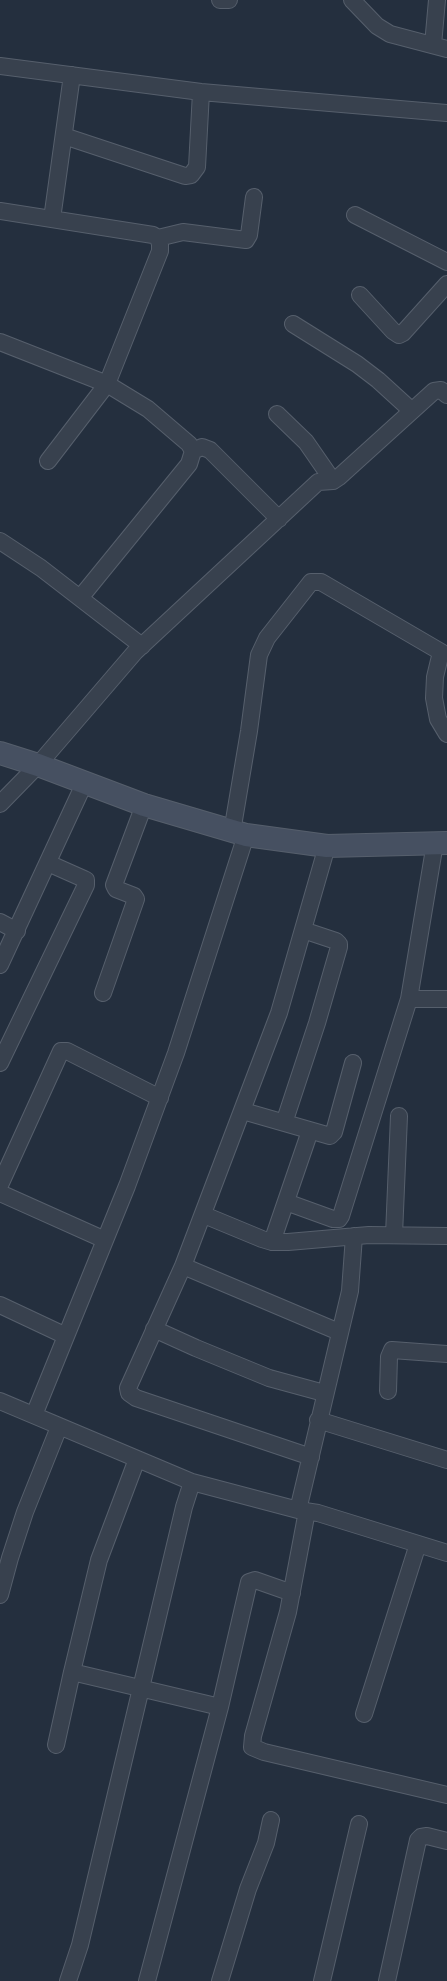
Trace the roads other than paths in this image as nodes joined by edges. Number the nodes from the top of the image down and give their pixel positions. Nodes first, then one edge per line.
1 (220, 0) edge
2 (229, 0) edge
3 (352, 0) edge
4 (437, 0) edge
5 (440, 47) edge
6 (0, 66) edge
7 (72, 75) junction
8 (201, 92) junction
9 (447, 113) edge
10 (64, 136) junction
11 (254, 197) dead end
12 (0, 211) edge
13 (355, 215) dead end
14 (52, 219) junction
15 (158, 238) junction
16 (447, 262) edge
17 (447, 284) edge
18 (360, 295) dead end
19 (293, 324) dead end
20 (0, 342) edge
21 (107, 384) junction
22 (447, 395) edge
23 (412, 411) junction
24 (277, 414) dead end
25 (193, 450) junction
26 (48, 462) dead end
27 (333, 481) junction
28 (279, 519) junction
29 (2, 548) edge
30 (80, 598) junction
31 (142, 646) junction
32 (444, 650) edge
33 (447, 734) edge
34 (0, 753) edge
35 (38, 765) junction
36 (84, 784) junction
37 (0, 804) edge
38 (144, 805) junction
39 (239, 834) junction
40 (441, 843) edge
41 (327, 846) junction
42 (48, 863) junction
43 (0, 922) edge
44 (303, 930) junction
45 (17, 931) junction
46 (0, 965) edge
47 (103, 993) dead end
48 (408, 999) junction
49 (447, 999) edge
50 (0, 1063) edge
51 (353, 1063) dead end
52 (160, 1098) junction
53 (243, 1111) junction
54 (399, 1116) dead end
55 (284, 1123) junction
56 (310, 1131) junction
57 (0, 1184) edge
58 (0, 1193) edge
59 (286, 1202) junction
60 (204, 1215) junction
61 (394, 1235) junction
62 (354, 1236) junction
63 (447, 1236) edge
64 (105, 1240) junction
65 (272, 1242) junction
66 (183, 1266) junction
67 (0, 1305) edge
68 (154, 1328) junction
69 (340, 1332) junction
70 (66, 1336) junction
71 (447, 1354) edge
72 (388, 1391) dead end
73 (324, 1393) junction
74 (0, 1401) edge
75 (34, 1416) junction
76 (318, 1420) junction
77 (59, 1427) junction
78 (311, 1457) junction
79 (137, 1459) junction
80 (447, 1460) edge
81 (192, 1482) junction
82 (303, 1510) junction
83 (418, 1544) junction
84 (447, 1553) edge
85 (292, 1593) junction
86 (0, 1595) edge
87 (72, 1672) junction
88 (141, 1688) junction
89 (220, 1708) junction
90 (364, 1714) dead end
91 (56, 1745) dead end
92 (447, 1795) edge
93 (271, 1820) dead end
94 (360, 1824) dead end
95 (447, 1841) edge
96 (68, 1981) edge
97 (148, 1981) edge
98 (220, 1981) edge
99 (322, 1981) edge
100 (387, 1981) edge

1 - 2 street
3 - 5 street
4 - 5 street
6 - 7 street
7 - 8 street
7 - 10 street
8 - 9 street
8 - 10 street
10 - 14 street
11 - 15 street
12 - 14 street
13 - 16 street
14 - 15 street
15 - 21 street
17 - 18 street
19 - 23 street
20 - 21 street
21 - 25 street
21 - 26 street
22 - 23 street
23 - 27 street
24 - 27 street
25 - 28 street
25 - 30 street
27 - 28 street
28 - 31 street
29 - 30 street
30 - 31 street
31 - 35 street
32 - 33 street
32 - 39 street
34 - 35 street
35 - 36 street
35 - 37 street
36 - 38 street
36 - 42 street
38 - 39 street
38 - 47 street
39 - 41 street
39 - 52 street
40 - 41 street
40 - 48 street
41 - 44 street
42 - 45 street
42 - 50 street
43 - 45 street
44 - 53 street
44 - 55 street
45 - 46 street
48 - 49 street
48 - 59 street
51 - 56 street
52 - 57 street
52 - 64 street
53 - 55 street
53 - 60 street
54 - 61 street
55 - 56 street
56 - 59 street
58 - 64 street
59 - 65 street
60 - 65 street
60 - 66 street
61 - 62 street
61 - 63 street
62 - 65 street
62 - 69 street
64 - 70 street
66 - 68 street
66 - 69 street
67 - 70 street
68 - 73 street
68 - 78 street
69 - 73 street
70 - 75 street
71 - 72 street
73 - 76 street
74 - 75 street
75 - 77 street
76 - 78 street
76 - 80 street
77 - 79 street
77 - 86 street
78 - 82 street
79 - 81 street
79 - 87 street
81 - 82 street
81 - 88 street
82 - 83 street
82 - 85 street
83 - 84 street
83 - 90 street
85 - 89 street
85 - 92 street
87 - 88 street
87 - 91 street
88 - 89 street
88 - 96 street
89 - 97 street
93 - 98 street
94 - 99 street
95 - 100 street

